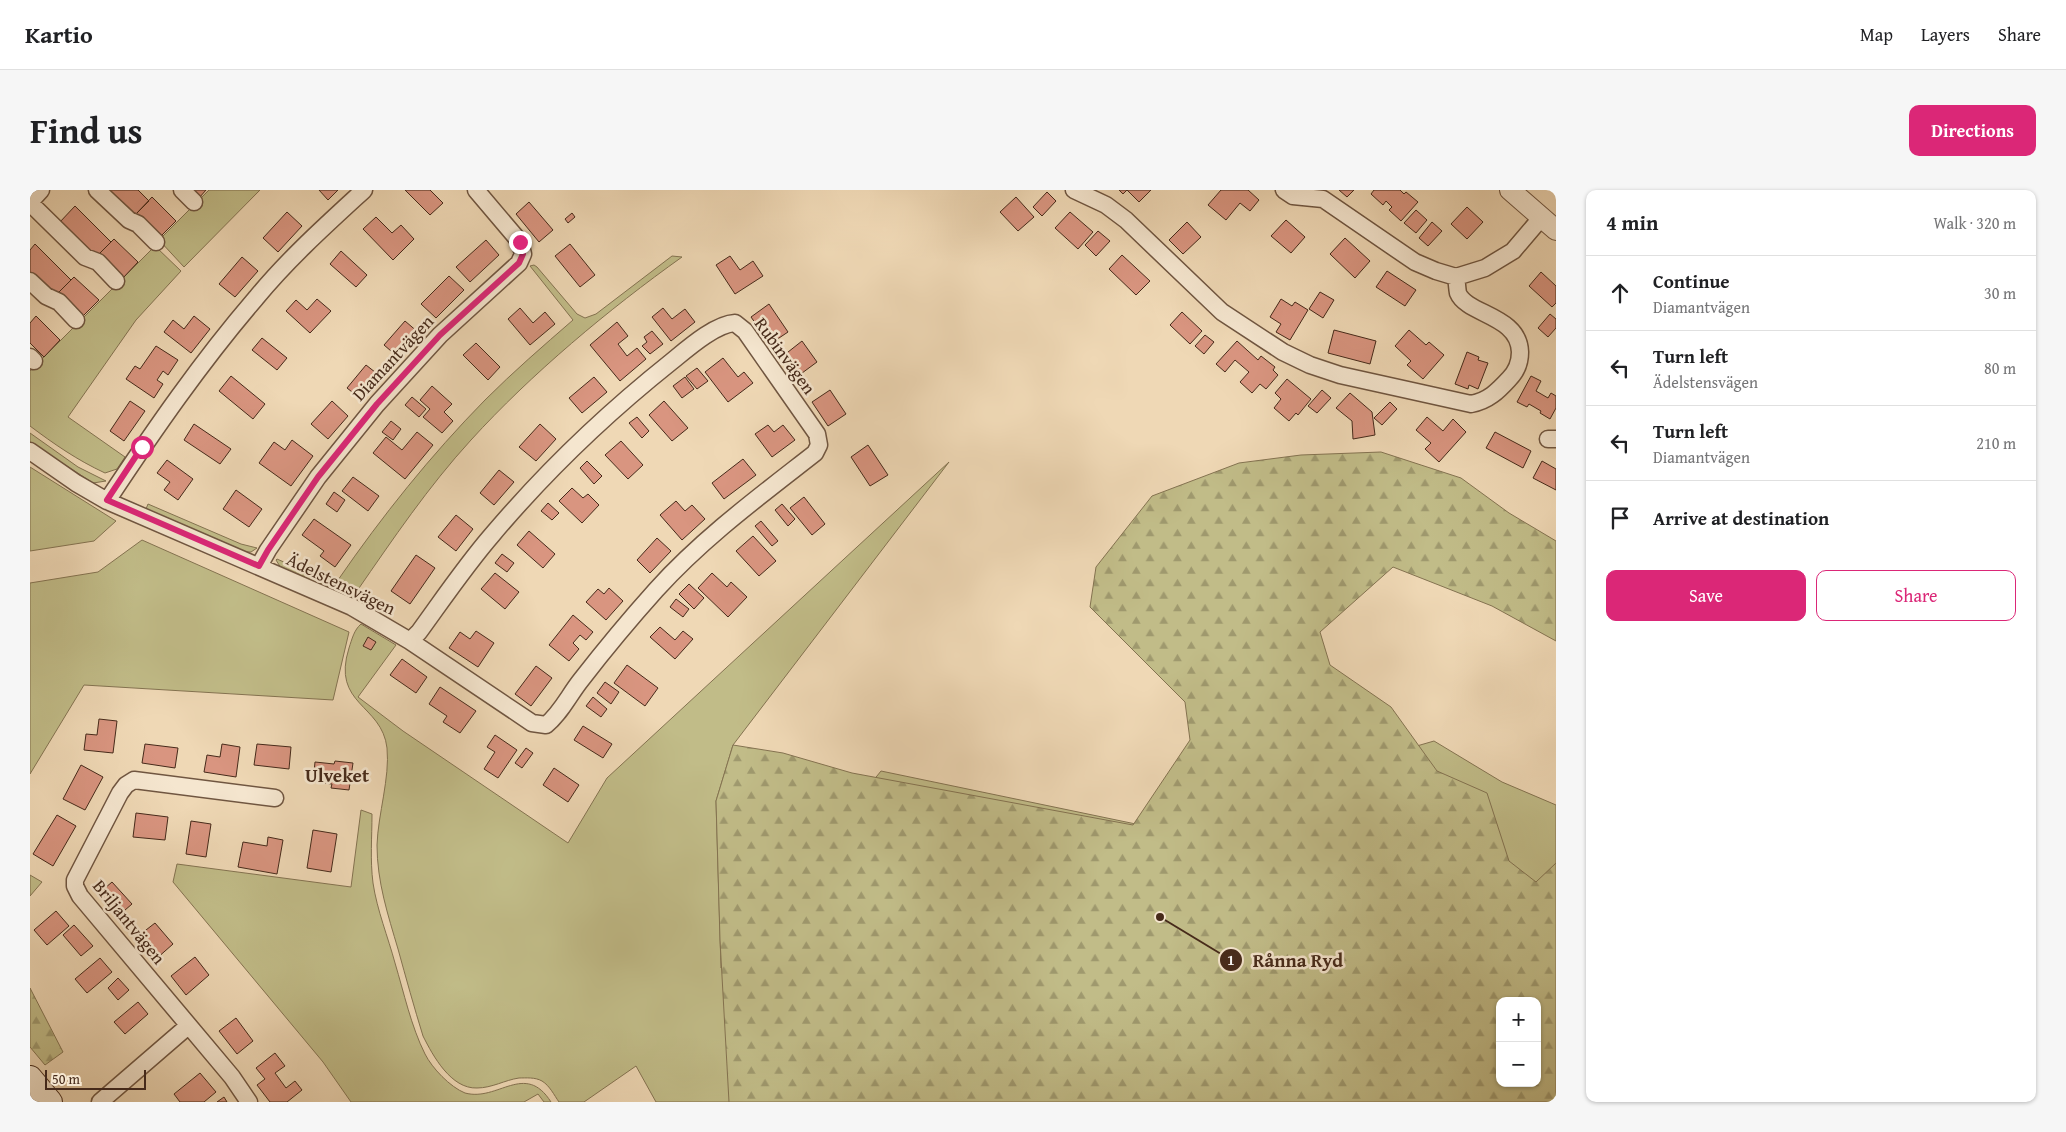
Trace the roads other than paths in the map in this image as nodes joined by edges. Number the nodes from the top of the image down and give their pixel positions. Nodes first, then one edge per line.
1 (41, 190) edge
2 (97, 190) edge
3 (182, 190) edge
4 (364, 190) edge
5 (476, 190) edge
6 (1074, 190) edge
7 (1284, 190) edge
8 (1510, 190) edge
9 (30, 202) edge
10 (194, 202) dead end
11 (1549, 224) edge
12 (156, 242) dead end
13 (1456, 277) junction
14 (30, 281) edge
15 (116, 281) dead end
16 (76, 320) dead end
17 (30, 451) edge
18 (107, 500) junction
19 (259, 566) junction
20 (410, 641) junction
21 (546, 725) joint
22 (275, 798) dead end
23 (188, 1026) junction
24 (30, 1078) edge
25 (50, 1102) edge
26 (100, 1102) edge
27 (249, 1102) edge

1 - 9 street
2 - 12 street
3 - 10 street
4 - 18 street
5 - 19 street, Diamantvägen
6 - 13 street
7 - 13 street
8 - 11 street
9 - 15 street
11 - 13 street
14 - 16 street
17 - 18 street, Ädelstensvägen
18 - 19 street, Ädelstensvägen
19 - 20 street, Ädelstensvägen
20 - 21 street, Ädelstensvägen
20 - 21 street, Rubinvägen
22 - 23 street, Briljantvägen
23 - 26 street
23 - 27 street
24 - 25 main road

